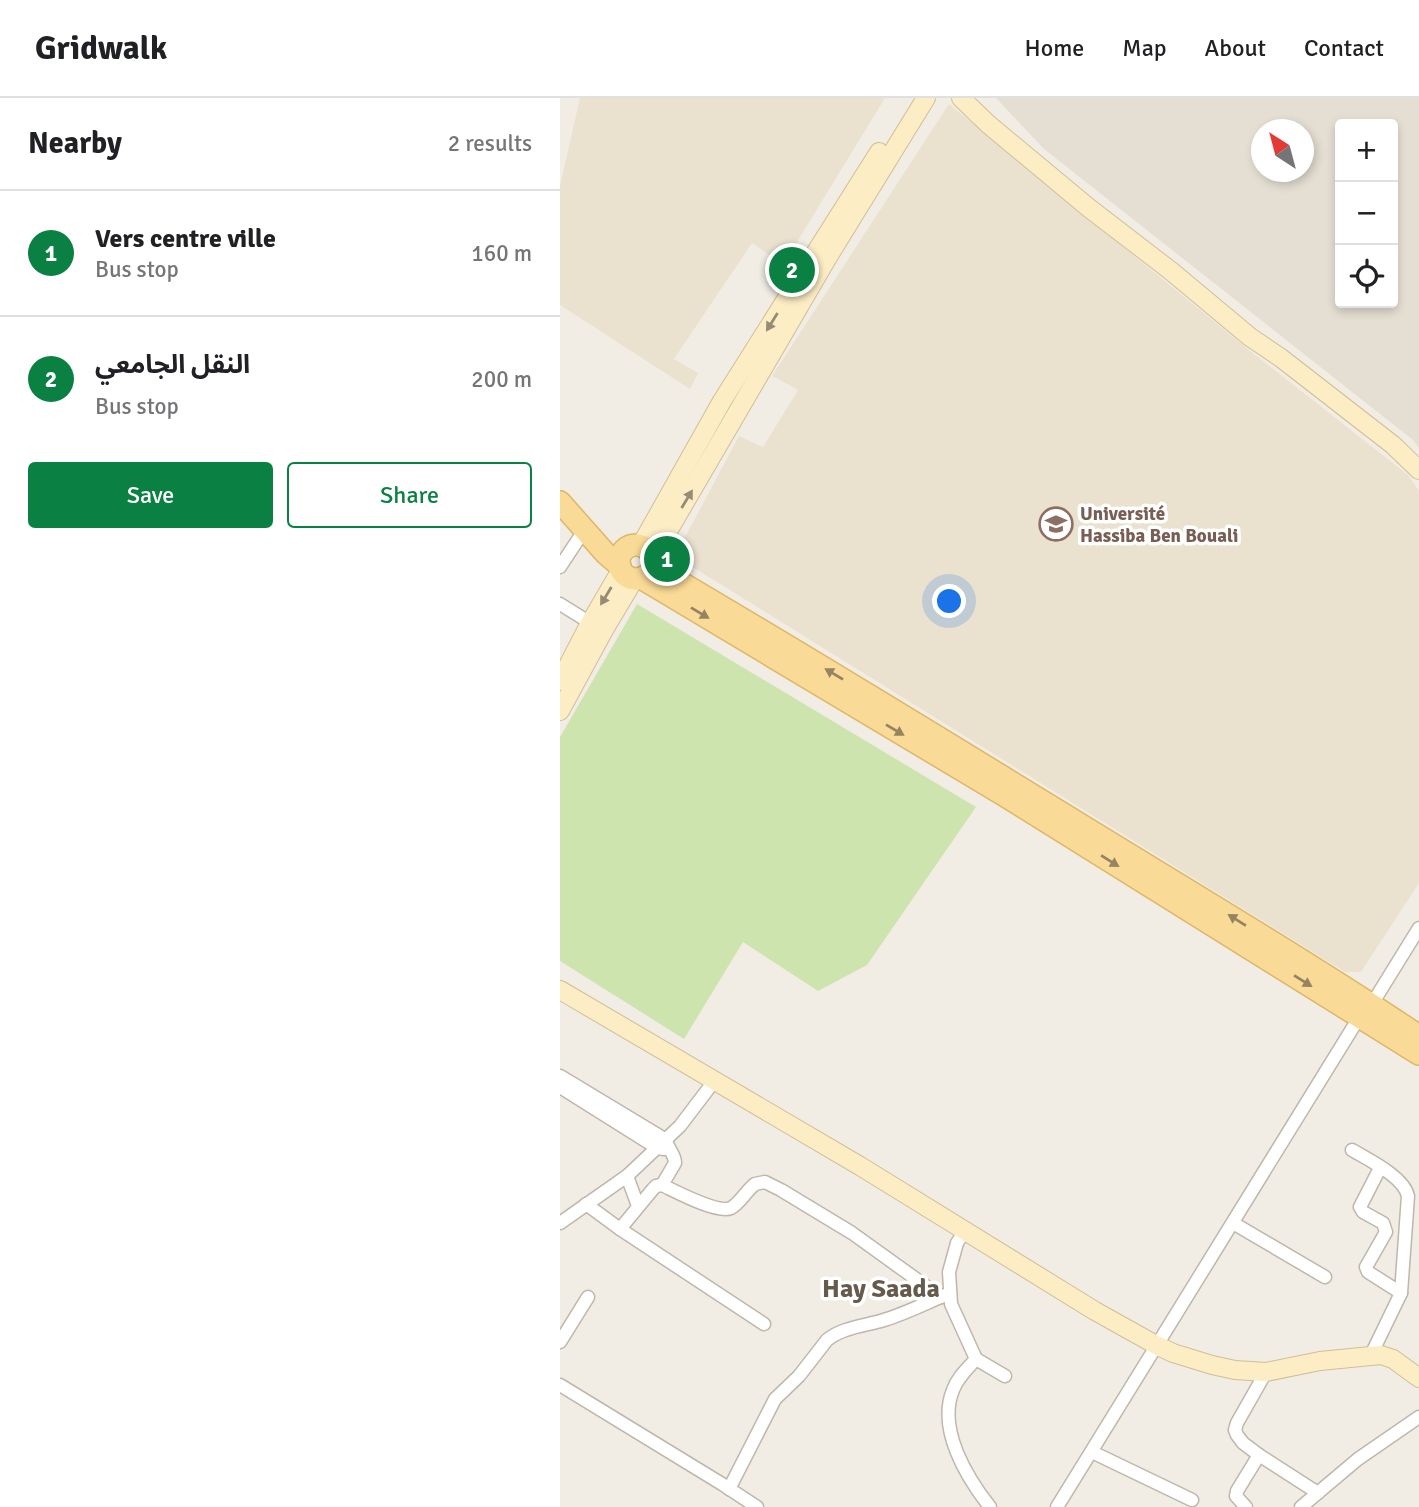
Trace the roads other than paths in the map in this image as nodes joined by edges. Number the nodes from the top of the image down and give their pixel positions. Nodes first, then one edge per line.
1 (912, 98) edge
2 (926, 98) edge
3 (961, 98) edge
4 (1419, 470) edge
5 (563, 505) edge
6 (585, 529) junction
7 (636, 564) junction
8 (560, 567) edge
9 (560, 604) edge
10 (597, 626) junction
11 (560, 681) edge
12 (560, 711) edge
13 (1419, 928) edge
14 (560, 990) edge
15 (1366, 1010) junction
16 (1419, 1036) edge
17 (1419, 1054) edge
18 (560, 1076) edge
19 (715, 1080) junction
20 (560, 1087) edge
21 (663, 1146) junction
22 (1352, 1150) dead end
23 (1380, 1168) junction
24 (627, 1176) junction
25 (662, 1185) junction
26 (586, 1204) junction
27 (638, 1206) junction
28 (560, 1223) edge
29 (1233, 1223) junction
30 (620, 1228) junction
31 (964, 1232) junction
32 (1325, 1277) dead end
33 (1401, 1293) junction
34 (945, 1295) junction
35 (588, 1297) dead end
36 (764, 1324) dead end
37 (560, 1342) edge
38 (1156, 1345) junction
39 (1371, 1355) junction
40 (976, 1359) junction
41 (1266, 1372) junction
42 (1005, 1376) dead end
43 (1419, 1378) edge
44 (560, 1385) edge
45 (1419, 1417) edge
46 (1092, 1452) junction
47 (1259, 1455) junction
48 (729, 1489) junction
49 (1318, 1493) junction
50 (1192, 1500) dead end
51 (757, 1507) edge
52 (990, 1507) edge
53 (1057, 1507) edge
54 (1246, 1507) edge
55 (1301, 1507) edge

1 -> 7 main road
7 -> 2 main road
3 - 4 main road
5 - 6 main road
5 - 7 main road
6 - 7 main road
6 - 8 street
7 - 10 main road
7 - 15 main road
9 - 10 street
10 - 11 main road
10 - 12 main road
13 - 15 street
14 - 19 main road
15 - 16 main road
15 - 17 main road
15 - 29 street
18 - 21 street
19 - 21 street
19 - 31 main road
20 - 21 street
21 - 24 street
21 - 25 street
22 - 23 street
23 - 33 street
23 - 33 street
24 - 26 street
24 - 27 street
25 - 27 street
25 - 34 street
26 - 28 street
26 - 30 street
27 - 30 street
29 - 32 street
29 - 38 street
30 - 36 street
31 - 34 street
31 - 38 main road
33 - 39 street
34 - 40 street
34 - 48 street
35 - 37 street
38 - 41 main road
38 - 46 street
39 - 41 main road
39 - 43 main road
40 - 42 street
40 - 52 street
41 - 47 street
44 - 48 street
45 - 49 street
46 - 50 street
46 - 53 street
47 - 49 street
47 - 54 street
48 - 51 street
49 - 55 street

